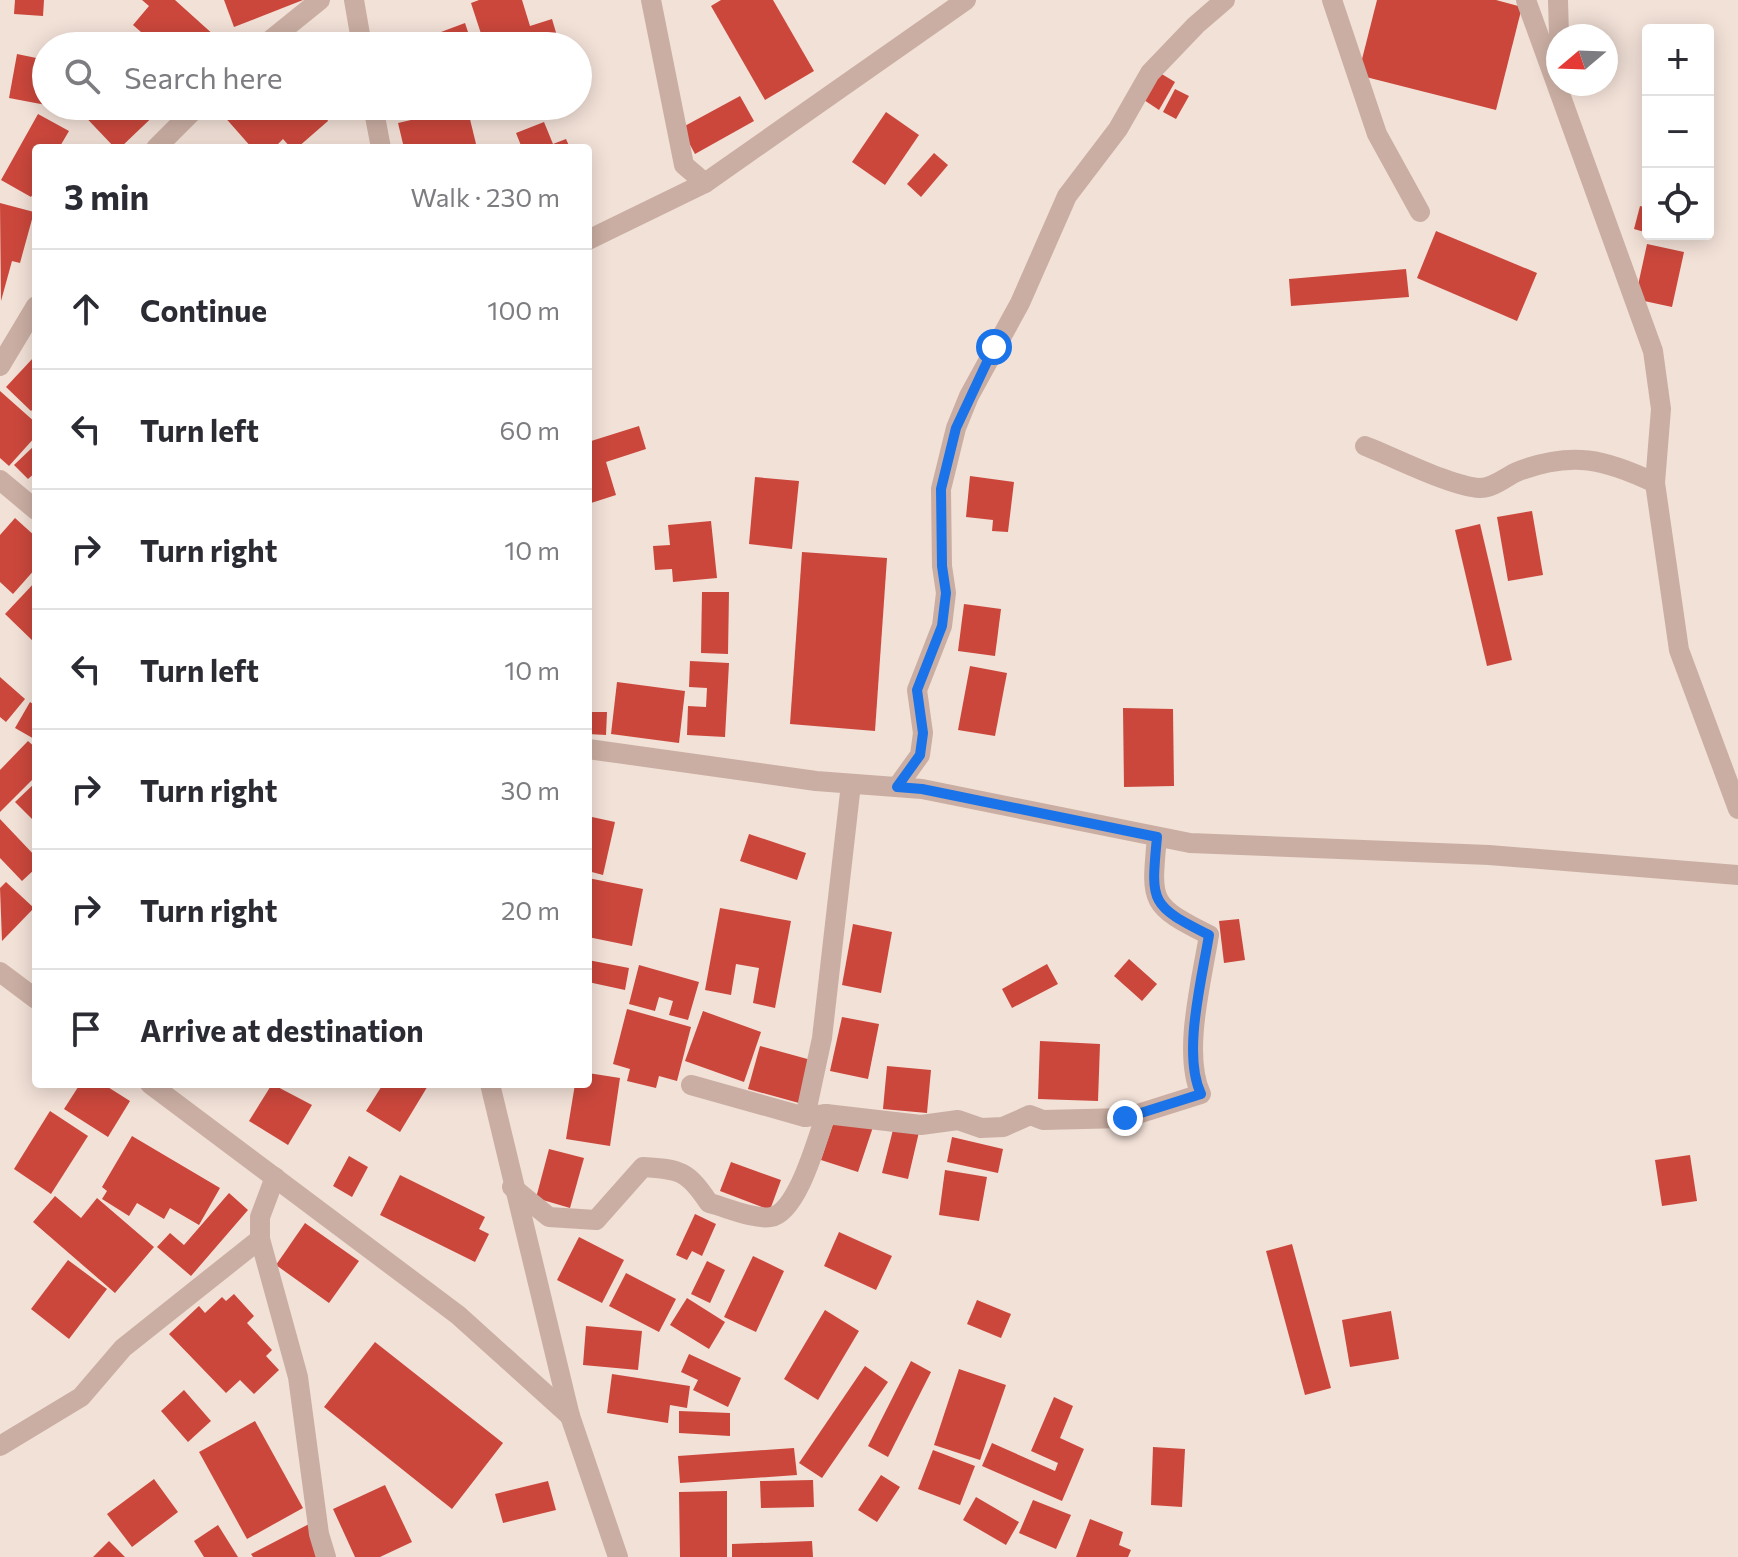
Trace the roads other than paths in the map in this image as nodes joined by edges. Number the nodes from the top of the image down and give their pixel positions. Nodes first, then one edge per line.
1 (320, 0) edge
2 (354, 0) edge
3 (651, 0) edge
4 (966, 0) edge
5 (1225, 0) edge
6 (1332, 0) edge
7 (1526, 0) edge
8 (1558, 0) edge
9 (1559, 24) edge
10 (280, 32) edge
11 (360, 32) edge
12 (1546, 52) edge
13 (1563, 96) edge
14 (184, 120) edge
15 (376, 120) edge
16 (160, 144) edge
17 (380, 144) edge
18 (705, 183) junction
19 (1420, 212) dead end
20 (592, 238) edge
21 (32, 313) edge
22 (0, 366) edge
23 (1365, 446) dead end
24 (0, 480) edge
25 (1655, 483) junction
26 (32, 507) edge
27 (592, 750) edge
28 (851, 784) junction
29 (897, 787) junction
30 (1738, 809) edge
31 (1157, 837) junction
32 (1738, 875) edge
33 (0, 972) edge
34 (32, 996) edge
35 (691, 1085) dead end
36 (155, 1088) edge
37 (491, 1088) edge
38 (826, 1114) junction
39 (805, 1117) junction
40 (275, 1177) junction
41 (512, 1187) junction
42 (260, 1239) junction
43 (570, 1416) junction
44 (0, 1446) edge
45 (326, 1557) edge
46 (618, 1557) edge

1 - 10 street
2 - 11 street
3 - 18 street
4 - 18 street
5 - 29 street
6 - 19 street
7 - 12 street
8 - 9 street
13 - 25 street
14 - 16 street
15 - 17 street
18 - 20 street
21 - 22 street
23 - 25 street
24 - 26 street
25 - 30 street
27 - 28 street
28 - 29 street
28 - 39 street
29 - 31 street
31 - 32 street
31 - 38 street
33 - 34 street
35 - 39 street
36 - 40 street
37 - 41 street
38 - 39 street
38 - 41 street
40 - 42 street
40 - 43 street
41 - 43 street
42 - 44 street
42 - 45 street
43 - 46 street

